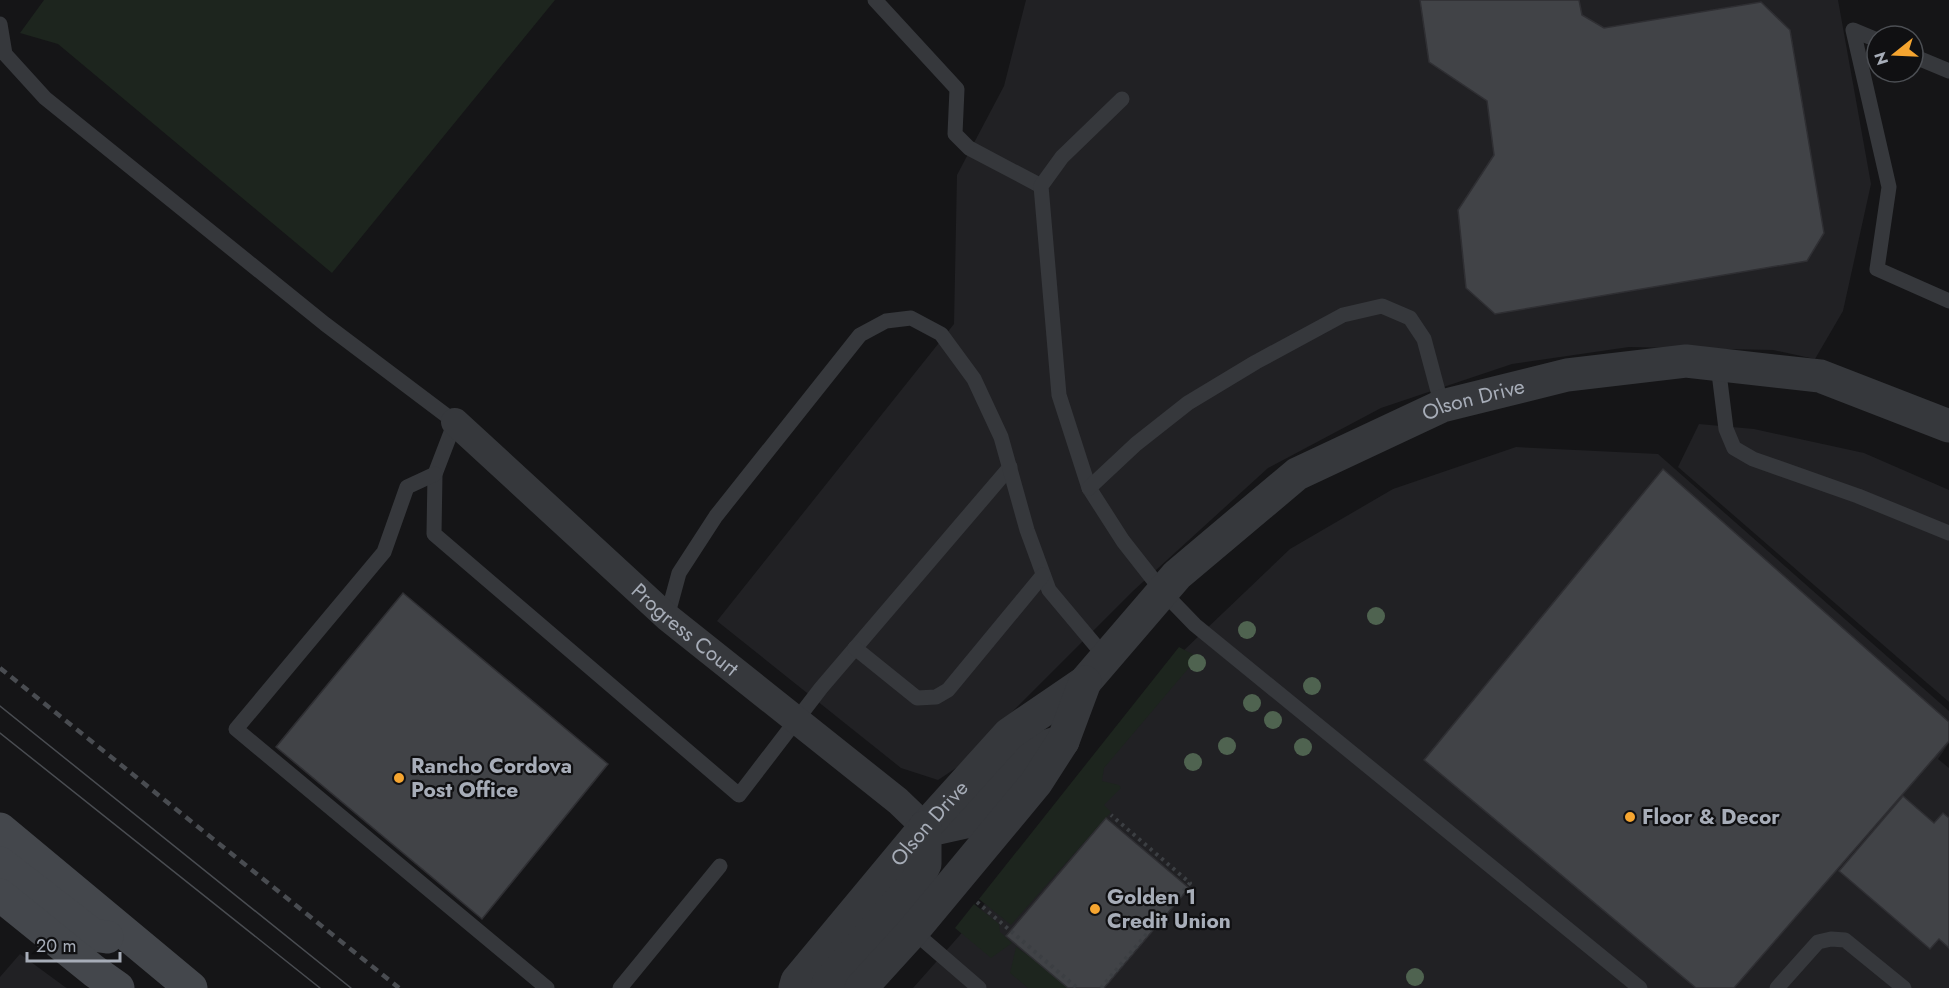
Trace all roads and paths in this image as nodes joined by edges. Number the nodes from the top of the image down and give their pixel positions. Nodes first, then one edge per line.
1 (875, 0) edge
2 (0, 24) edge
3 (1865, 35) edge
4 (1925, 61) edge
5 (1949, 71) edge
6 (1122, 99) dead end
7 (1041, 186) junction
8 (1949, 301) edge
9 (1718, 365) junction
10 (1442, 406) junction
11 (455, 422) junction
12 (1949, 426) edge
13 (1010, 467) junction
14 (435, 474) junction
15 (1089, 488) junction
16 (1949, 533) edge
17 (1043, 575) junction
18 (1163, 592) junction
19 (666, 617) junction
20 (855, 648) junction
21 (1095, 670) junction
22 (797, 720) junction
23 (1063, 741) junction
24 (1111, 815) dead end
25 (926, 827) junction
26 (0, 829) edge
27 (0, 863) edge
28 (720, 866) dead end
29 (0, 895) edge
30 (974, 899) dead end
31 (913, 931) junction
32 (136, 942) junction
33 (118, 988) edge
34 (191, 988) edge
35 (548, 988) edge
36 (620, 988) edge
37 (795, 988) edge
38 (828, 988) edge
39 (861, 988) edge
40 (979, 988) edge
41 (1077, 988) edge
42 (1101, 988) edge
43 (1640, 988) edge
44 (1777, 988) edge
45 (1904, 988) edge

1 - 7 lane
2 - 11 lane
3 - 8 lane
4 - 5 lane
6 - 7 lane
7 - 15 lane
9 - 10 street, Olson Drive
9 - 12 street, Olson Drive
9 - 16 lane
10 - 15 lane
10 - 18 street, Olson Drive
11 - 14 lane
11 - 19 street, Progress Court
13 - 17 lane
13 - 19 lane
13 - 20 lane
14 - 22 lane
14 - 35 lane
15 - 18 lane
17 - 20 lane
17 - 21 lane
18 - 21 street, Olson Drive
18 - 43 lane
19 - 22 street, Progress Court
20 - 22 lane
21 - 23 street, Olson Drive
21 - 25 street, Olson Drive
22 - 25 street, Progress Court
23 - 25 street
23 - 31 street, Olson Drive
24 - 42 path
25 - 37 street, Olson Drive
25 - 38 street
26 - 32 main road
27 - 32 main road
28 - 36 lane
29 - 33 main road
30 - 41 path
31 - 39 street, Olson Drive
31 - 40 lane
32 - 34 main road
44 - 45 lane

